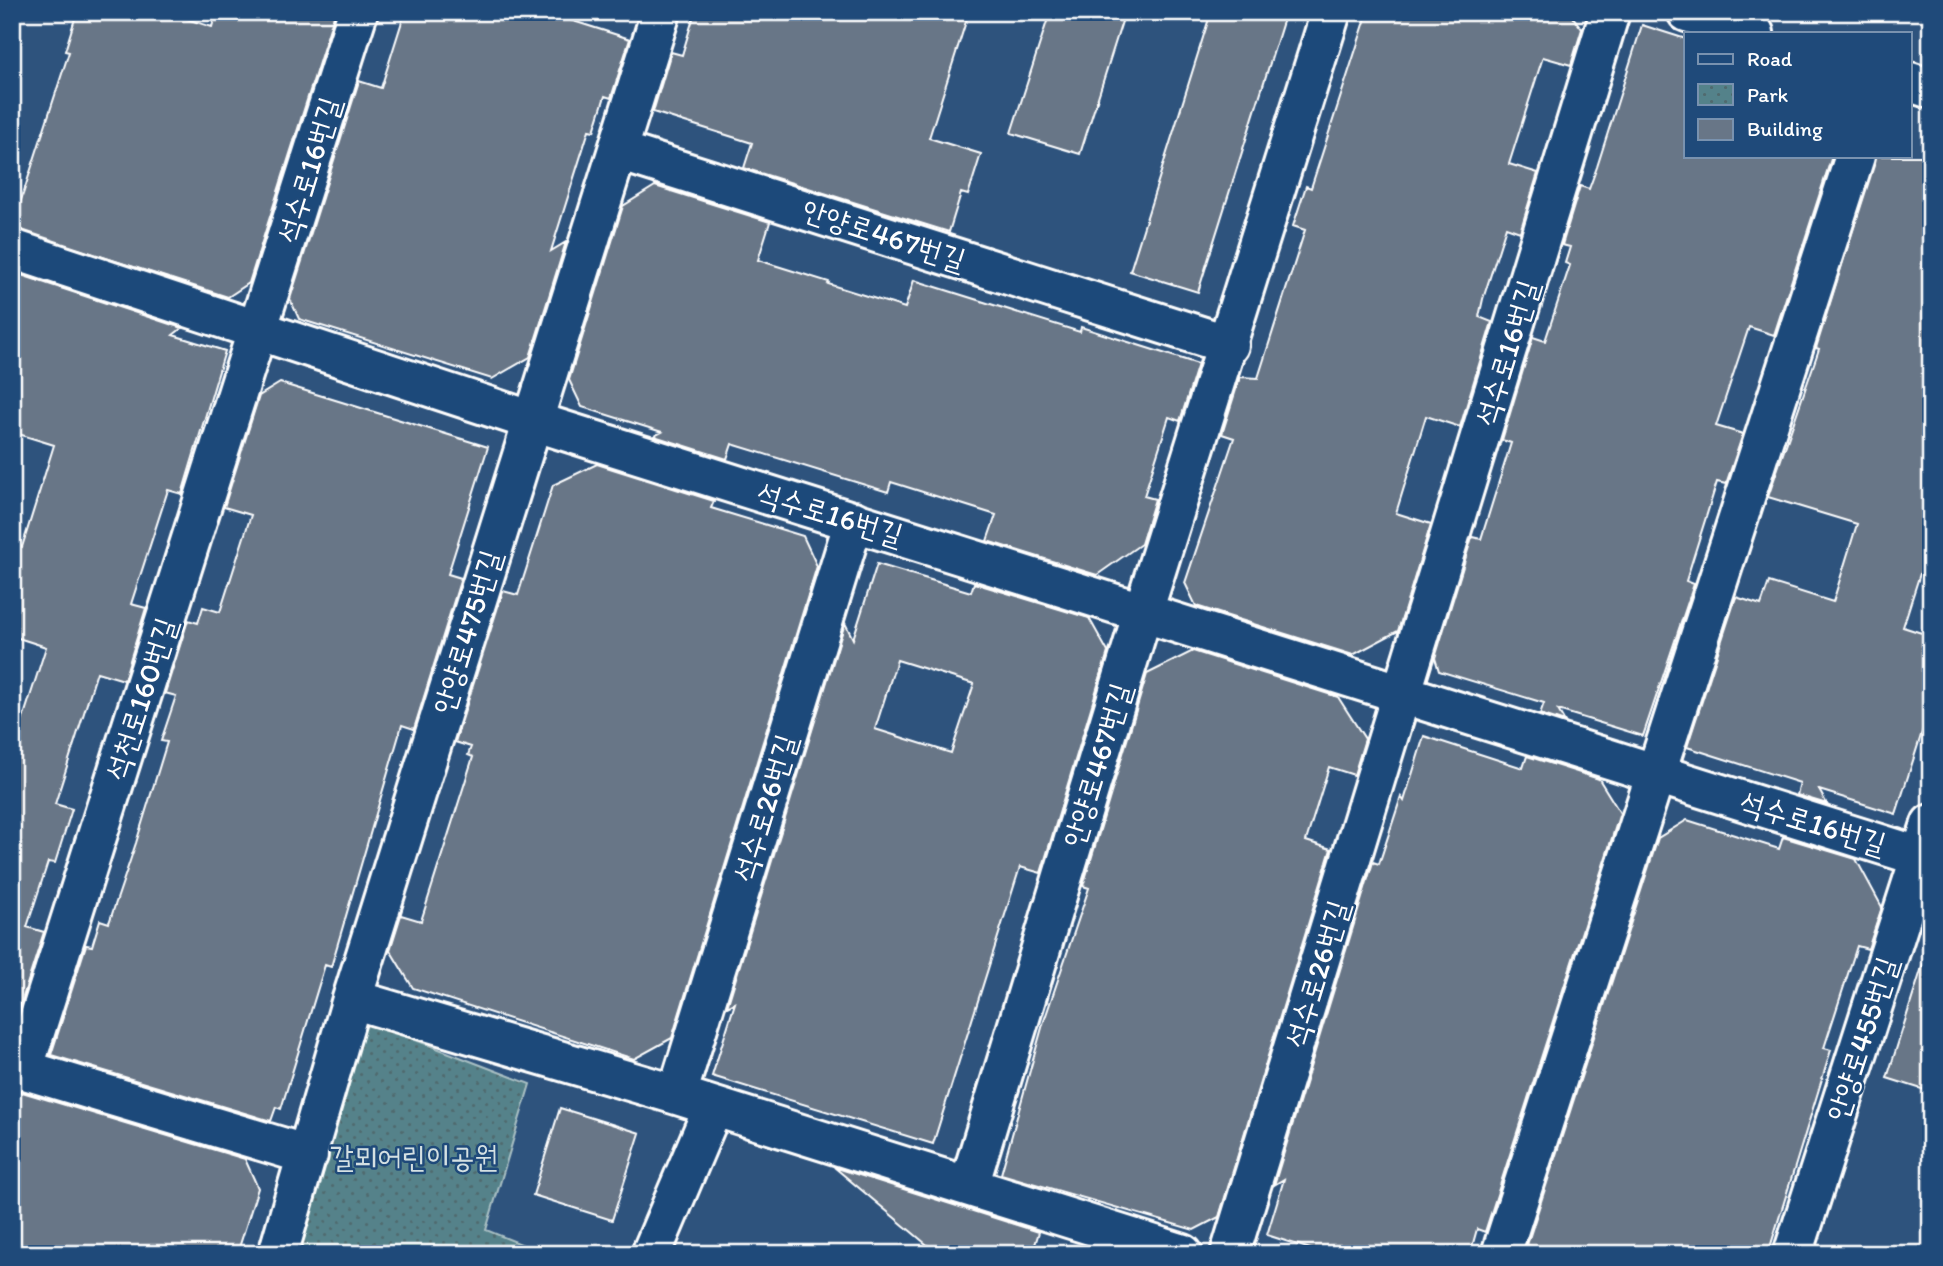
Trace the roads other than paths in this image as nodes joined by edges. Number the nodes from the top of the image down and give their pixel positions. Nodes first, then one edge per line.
1 (358, 12) edge
2 (662, 12) edge
3 (1331, 12) edge
4 (1611, 12) edge
5 (1687, 12) edge
6 (1751, 32) edge
7 (1912, 83) edge
8 (1931, 89) edge
9 (619, 151) junction
10 (1853, 158) edge
11 (12, 249) edge
12 (259, 328) junction
13 (1229, 345) junction
14 (533, 421) junction
15 (854, 521) junction
16 (1143, 612) junction
17 (1403, 693) junction
18 (1655, 773) junction
19 (1927, 847) edge
20 (352, 999) junction
21 (18, 1068) edge
22 (677, 1096) junction
23 (713, 1108) junction
24 (308, 1155) junction
25 (969, 1186) junction
26 (278, 1254) edge
27 (650, 1254) edge
28 (1183, 1254) edge
29 (1230, 1254) edge
30 (1501, 1254) edge
31 (1793, 1254) edge

1 - 12 street, 석수로16번길
2 - 9 street, 안양로475번길
3 - 13 street, 안양로467번길
4 - 17 street, 석수로16번길
5 - 6 street
7 - 8 street
9 - 13 street, 안양로467번길
9 - 14 street, 안양로475번길
10 - 18 street
11 - 12 street, 석수로16번길
12 - 14 street, 석수로16번길
12 - 21 street, 석천로160번길
13 - 16 street, 안양로467번길
14 - 15 street, 석수로16번길
14 - 20 street, 안양로475번길
15 - 16 street, 석수로16번길
15 - 22 street, 석수로26번길
16 - 17 street, 석수로16번길
16 - 25 street, 안양로467번길
17 - 18 street, 석수로16번길
17 - 29 street, 석수로26번길
18 - 19 street, 석수로16번길
18 - 30 street
19 - 31 street, 안양로455번길
20 - 22 street
20 - 24 street, 안양로475번길
21 - 24 street, 석천로160번길
22 - 23 street
23 - 25 street
23 - 27 street
24 - 26 street, 안양로475번길
25 - 28 street

